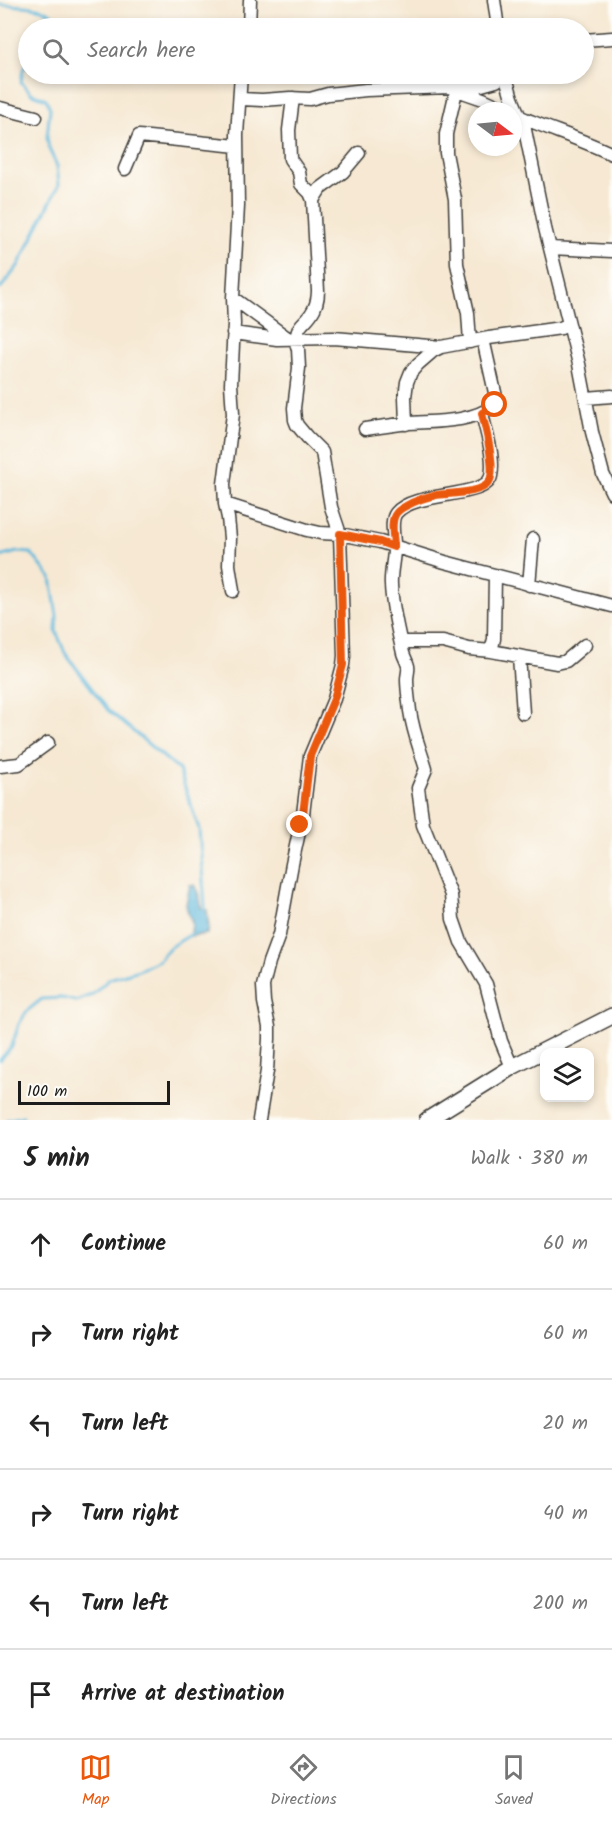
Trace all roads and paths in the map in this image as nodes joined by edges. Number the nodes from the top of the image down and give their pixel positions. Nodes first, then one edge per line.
1 (250, 0) edge
2 (494, 0) edge
3 (249, 18) edge
4 (497, 18) edge
5 (612, 38) edge
6 (594, 39) edge
7 (241, 84) edge
8 (488, 84) edge
9 (507, 84) edge
10 (457, 88) junction
11 (293, 98) junction
12 (241, 99) junction
13 (490, 102) edge
14 (511, 102) edge
15 (0, 108) edge
16 (522, 116) edge
17 (36, 117) dead end
18 (522, 128) edge
19 (237, 146) junction
20 (359, 153) dead end
21 (612, 154) edge
22 (125, 169) dead end
23 (314, 200) junction
24 (550, 248) junction
25 (612, 251) edge
26 (233, 298) junction
27 (568, 324) junction
28 (233, 333) junction
29 (293, 339) junction
30 (483, 339) junction
31 (470, 342) junction
32 (441, 347) junction
33 (612, 396) edge
34 (586, 398) junction
35 (482, 413) junction
36 (406, 423) junction
37 (365, 429) dead end
38 (612, 493) edge
39 (225, 504) junction
40 (340, 534) junction
41 (533, 539) dead end
42 (394, 547) junction
43 (495, 575) junction
44 (529, 585) junction
45 (233, 591) dead end
46 (612, 606) edge
47 (401, 642) junction
48 (585, 645) dead end
49 (491, 651) junction
50 (519, 656) junction
51 (523, 713) dead end
52 (48, 743) dead end
53 (0, 766) edge
54 (612, 1016) edge
55 (512, 1067) junction
56 (259, 1120) edge
57 (427, 1120) edge

1 - 3 street
2 - 4 street
5 - 6 street
7 - 12 street
8 - 10 street
9 - 14 street
10 - 11 street
10 - 13 street
10 - 31 street
11 - 12 street
11 - 23 street
12 - 19 street
15 - 17 street
16 - 21 street
18 - 24 street
19 - 22 street
19 - 26 street
20 - 23 street
23 - 29 street
24 - 25 street
24 - 27 street
26 - 28 street
26 - 29 street
27 - 30 street
27 - 34 street
28 - 29 street
28 - 39 street
29 - 32 street
29 - 40 street
30 - 31 street
30 - 35 street
31 - 32 street
32 - 36 street
33 - 34 street
34 - 38 street
35 - 36 street
35 - 42 street
36 - 37 street
39 - 40 street
39 - 45 street
40 - 42 street
40 - 56 street
41 - 44 street
42 - 43 street
42 - 47 street
43 - 44 street
43 - 49 street
44 - 46 street
47 - 49 street
47 - 55 street
48 - 50 street
49 - 50 street
50 - 51 street
52 - 53 street
54 - 55 street
55 - 57 street

